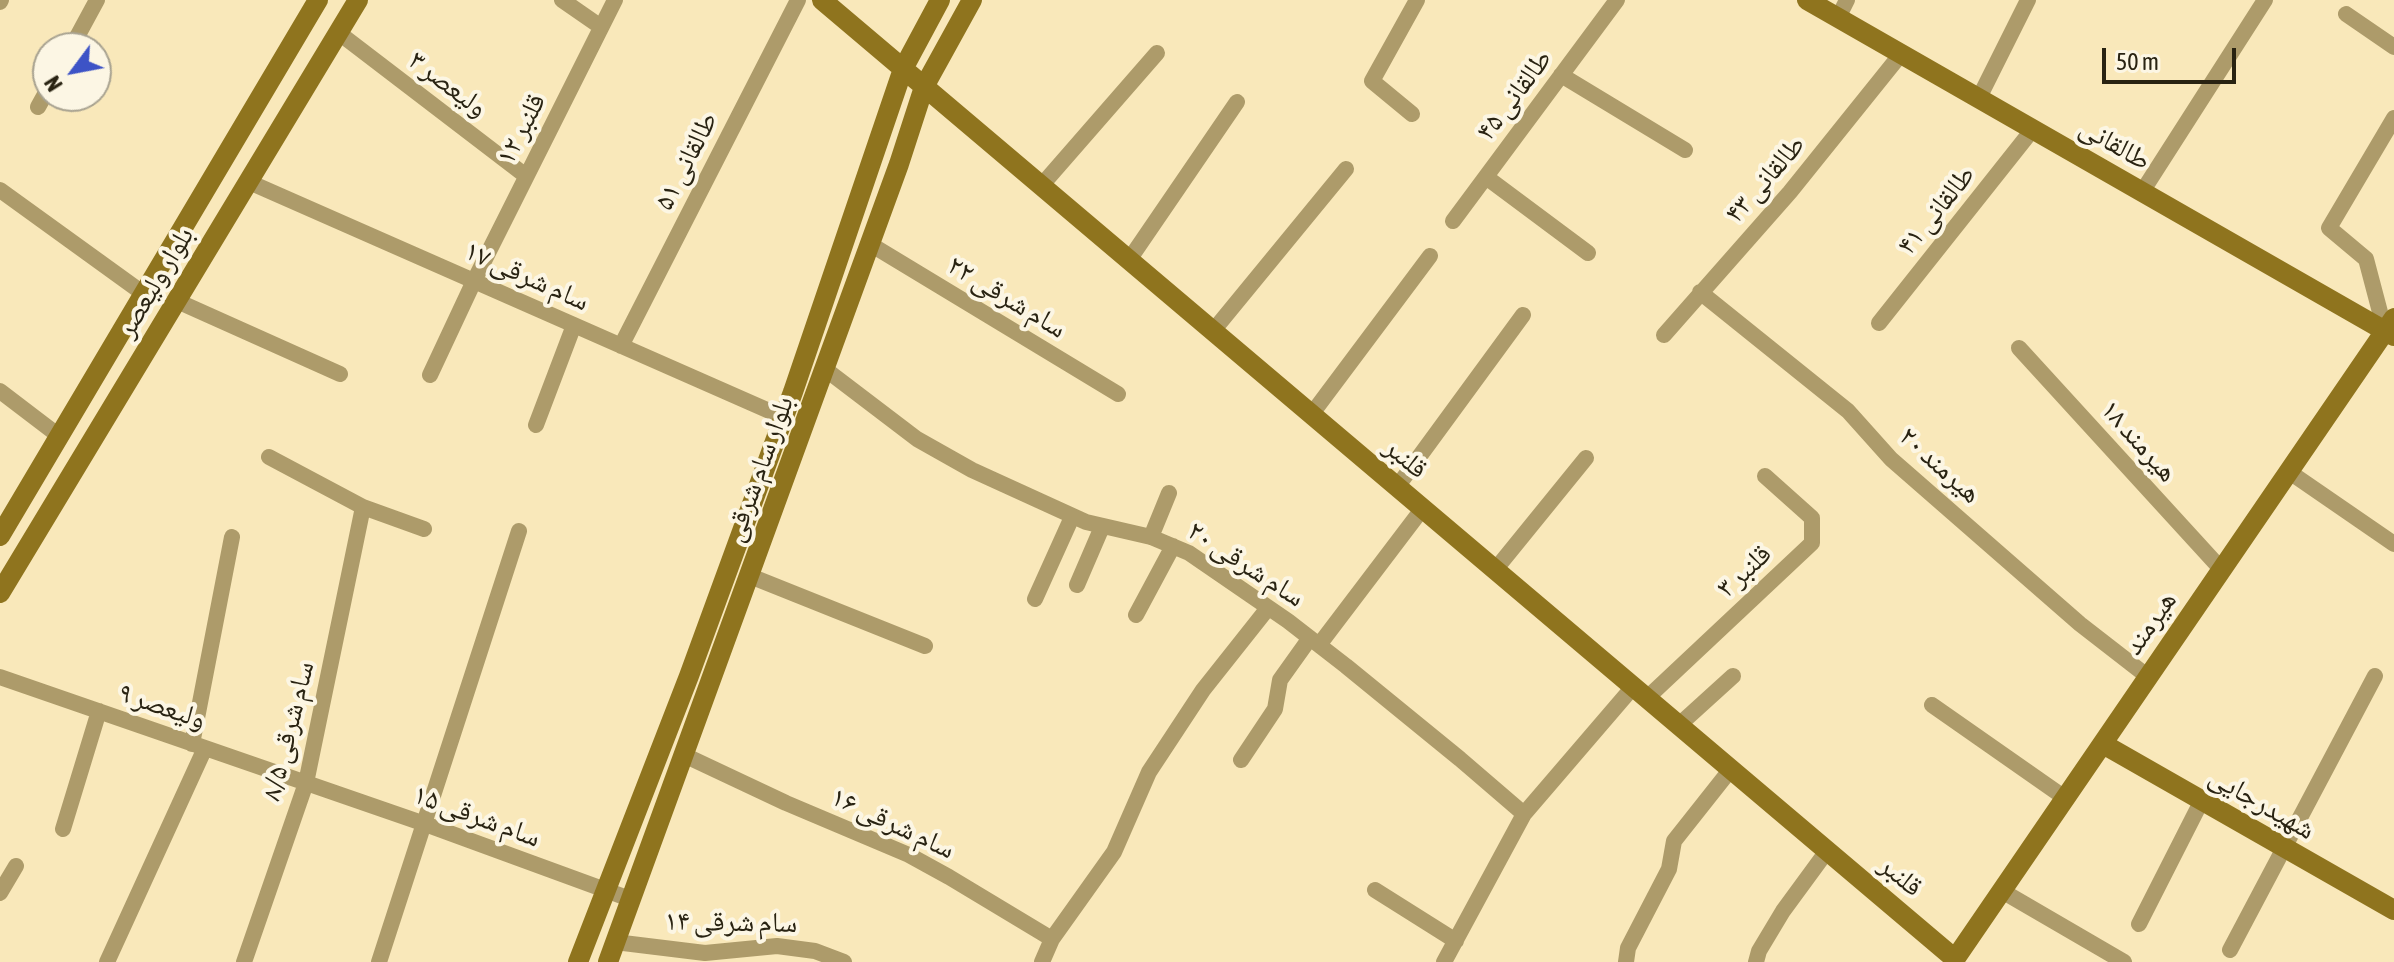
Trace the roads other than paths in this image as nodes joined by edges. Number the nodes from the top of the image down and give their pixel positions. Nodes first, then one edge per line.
1 (97, 0) edge
2 (318, 0) edge
3 (358, 0) edge
4 (562, 0) edge
5 (615, 0) edge
6 (798, 0) edge
7 (822, 0) edge
8 (940, 0) edge
9 (972, 0) edge
10 (1417, 0) edge
11 (1617, 0) edge
12 (1807, 0) edge
13 (2028, 0) edge
14 (2265, 0) edge
15 (1842, 9) edge
16 (2346, 14) dead end
17 (601, 27) junction
18 (80, 32) edge
19 (339, 33) junction
20 (2394, 47) edge
21 (1157, 53) dead end
22 (1901, 54) junction
23 (903, 69) junction
24 (1561, 75) junction
25 (924, 87) junction
26 (1979, 98) junction
27 (1237, 102) dead end
28 (1412, 114) dead end
29 (2394, 118) edge
30 (2033, 129) junction
31 (1685, 150) dead end
32 (1346, 169) dead end
33 (526, 176) junction
34 (1486, 177) junction
35 (249, 182) junction
36 (1041, 186) junction
37 (0, 190) edge
38 (2142, 192) junction
39 (1453, 221) dead end
40 (870, 244) junction
41 (1588, 253) dead end
42 (1430, 256) dead end
43 (1129, 260) junction
44 (474, 281) junction
45 (1700, 292) junction
46 (144, 294) junction
47 (177, 301) junction
48 (1523, 315) dead end
49 (1879, 323) dead end
50 (574, 325) junction
51 (2391, 328) edge
52 (1213, 331) junction
53 (1664, 335) dead end
54 (621, 346) junction
55 (2019, 348) dead end
56 (825, 369) junction
57 (340, 374) dead end
58 (430, 375) dead end
59 (0, 391) edge
60 (1118, 394) dead end
61 (1311, 415) junction
62 (783, 417) junction
63 (536, 425) dead end
64 (59, 436) junction
65 (269, 457) dead end
66 (1586, 458) dead end
67 (2288, 471) junction
68 (1765, 476) dead end
69 (1397, 487) junction
70 (1169, 493) dead end
71 (363, 507) junction
72 (1423, 508) junction
73 (1072, 517) junction
74 (1102, 527) junction
75 (424, 529) dead end
76 (519, 531) dead end
77 (0, 536) edge
78 (232, 537) dead end
79 (1151, 537) junction
80 (2394, 544) edge
81 (1173, 546) junction
82 (2221, 569) junction
83 (1495, 570) junction
84 (750, 576) junction
85 (1077, 585) dead end
86 (0, 593) edge
87 (1035, 599) dead end
88 (1268, 608) junction
89 (1136, 615) dead end
90 (1314, 642) junction
91 (925, 646) dead end
92 (1733, 676) dead end
93 (2147, 676) junction
94 (2375, 676) dead end
95 (0, 677) edge
96 (1640, 692) junction
97 (1932, 705) dead end
98 (99, 711) junction
99 (1679, 725) junction
100 (2103, 744) junction
101 (198, 746) junction
102 (684, 755) junction
103 (1241, 760) dead end
104 (1731, 769) junction
105 (306, 783) junction
106 (2065, 798) junction
107 (2202, 800) junction
108 (1524, 814) junction
109 (425, 824) junction
110 (63, 829) dead end
111 (2285, 848) junction
112 (1827, 851) junction
113 (16, 866) dead end
114 (606, 889) junction
115 (1375, 890) dead end
116 (2002, 891) junction
117 (0, 893) edge
118 (630, 899) junction
119 (2394, 910) edge
120 (2139, 924) dead end
121 (1052, 939) junction
122 (1456, 941) junction
123 (2230, 950) dead end
124 (612, 952) edge
125 (774, 954) edge
126 (1954, 960) edge
127 (107, 962) edge
128 (244, 962) edge
129 (379, 962) edge
130 (578, 962) edge
131 (844, 962) edge
132 (1042, 962) edge
133 (1444, 962) edge
134 (1626, 962) edge
135 (1756, 962) edge
136 (2124, 962) edge

1 - 18 street
2 - 46 street, بلوار ولیعصر
3 - 19 street, بلوار ولیعصر
4 - 17 street
5 - 17 street, قلنبر ۱۲
6 - 54 street, طالقانی ۵۱
7 - 23 street, قلنبر
8 - 23 street, بلوار سام شرقی
9 - 25 street, بلوار سام شرقی
10 - 28 street
11 - 24 street, طالقانی ۴۵
12 - 15 street, طالقانی
13 - 26 street
14 - 38 street
15 - 22 street, طالقانی
16 - 20 street
17 - 33 street, قلنبر ۱۲
19 - 33 street, ولیعصر ۳
19 - 35 street, بلوار ولیعصر
21 - 36 street
22 - 26 street, طالقانی
22 - 45 street, طالقانی ۴۳
23 - 25 street, قلنبر
23 - 62 street, بلوار سام شرقی
24 - 31 street
24 - 34 street, طالقانی ۴۵
25 - 36 street, قلنبر
25 - 40 street, بلوار سام شرقی
26 - 30 street, طالقانی
27 - 43 street
29 - 51 street
30 - 38 street, طالقانی
30 - 49 street, طالقانی ۴۱
32 - 52 street
33 - 44 street, قلنبر ۱۲
34 - 39 street, طالقانی ۴۵
34 - 41 street
35 - 44 street, سام شرقی ۱۷
35 - 47 street, بلوار ولیعصر
36 - 43 street, قلنبر
37 - 46 street
38 - 51 street, طالقانی
40 - 56 street, بلوار سام شرقی
40 - 60 street, سام شرقی ۲۲
42 - 61 street
43 - 52 street, قلنبر
44 - 50 street, سام شرقی ۱۷
44 - 58 street, قلنبر ۱۲
45 - 53 street, طالقانی ۴۳
45 - 93 street, هیرمند ۲۰
46 - 64 street, بلوار ولیعصر
47 - 57 street
47 - 86 street, بلوار ولیعصر
48 - 69 street
50 - 54 street, سام شرقی ۱۷
50 - 63 street
51 - 67 street, هیرمند
52 - 61 street, قلنبر
54 - 62 street, سام شرقی ۱۷
55 - 82 street, هیرمند ۱۸
56 - 73 street, سام شرقی ۲۰
56 - 84 street, بلوار سام شرقی
59 - 64 street
61 - 69 street, قلنبر
62 - 114 street, بلوار سام شرقی
64 - 77 street, بلوار ولیعصر
65 - 71 street
66 - 83 street
67 - 80 street
67 - 82 street, هیرمند
68 - 96 street, قلنبر ۳
69 - 72 street, قلنبر
70 - 79 street
71 - 75 street
71 - 105 street, سام شرقی ۸/۵
72 - 83 street, قلنبر
72 - 90 street
73 - 74 street, سام شرقی ۲۰
73 - 87 street
74 - 79 street, سام شرقی ۲۰
74 - 85 street
76 - 109 street
78 - 101 street
79 - 81 street, سام شرقی ۲۰
81 - 88 street, سام شرقی ۲۰
81 - 89 street
82 - 93 street, هیرمند
83 - 96 street, قلنبر
84 - 91 street
84 - 102 street, بلوار سام شرقی
88 - 90 street, سام شرقی ۲۰
88 - 121 street
90 - 103 street
90 - 108 street, سام شرقی ۲۰
92 - 99 street
93 - 100 street, هیرمند
94 - 111 street
95 - 98 street, ولیعصر ۹
96 - 99 street, قلنبر
96 - 108 street, قلنبر ۳
97 - 106 street
98 - 101 street, ولیعصر ۹
98 - 110 street
99 - 104 street, قلنبر
100 - 106 street, هیرمند
100 - 107 street, شهیدرجایی
101 - 105 street, ولیعصر ۹
101 - 127 street
102 - 118 street, بلوار سام شرقی
102 - 121 street, سام شرقی ۱۶
104 - 112 street, قلنبر
104 - 134 street
105 - 109 street, سام شرقی ۱۵
105 - 128 street, سام شرقی ۸/۵
106 - 116 street, هیرمند
107 - 111 street, شهیدرجایی
107 - 120 street
108 - 122 street, قلنبر ۳
109 - 114 street, سام شرقی ۱۵
109 - 129 street
111 - 119 street, شهیدرجایی
111 - 123 street
112 - 126 street, قلنبر
112 - 135 street
113 - 117 street
114 - 118 street, سام شرقی ۱۵
114 - 130 street, بلوار سام شرقی
115 - 122 street
116 - 126 street, هیرمند
116 - 136 street
118 - 124 street, بلوار سام شرقی
121 - 132 street
122 - 133 street, قلنبر ۳
124 - 125 street, سام شرقی ۱۴
125 - 131 street, سام شرقی ۱۴

